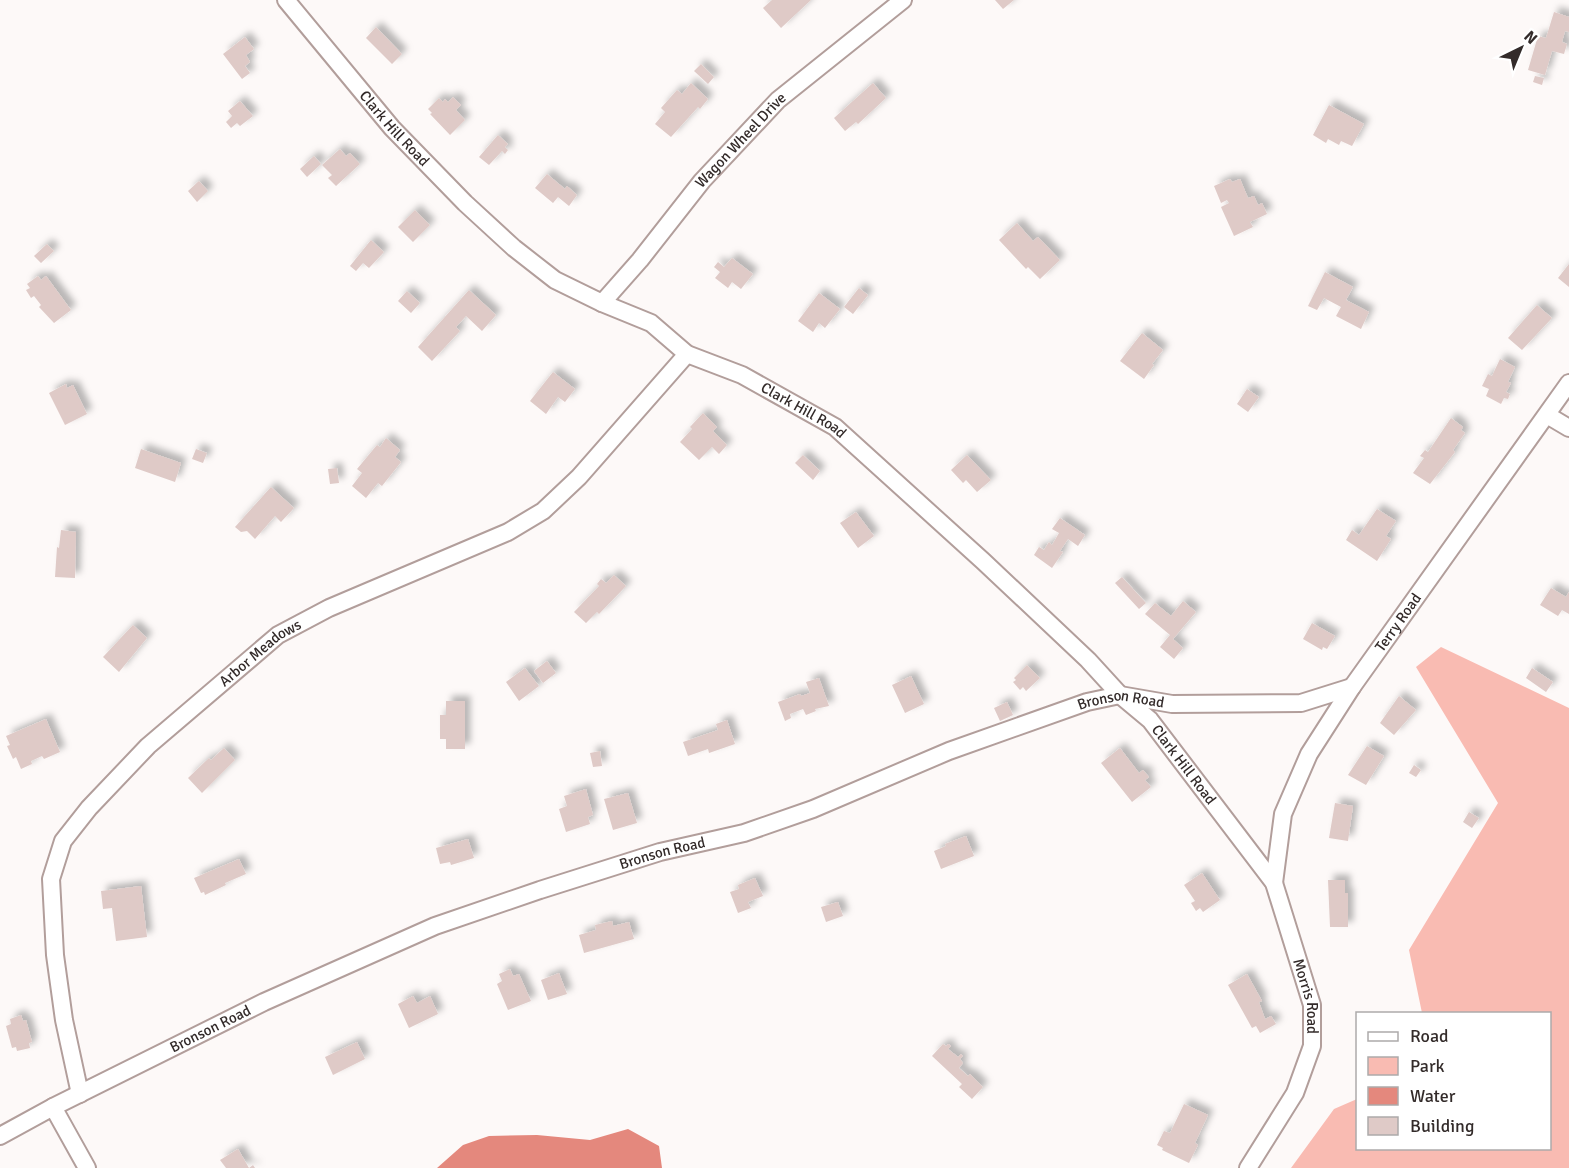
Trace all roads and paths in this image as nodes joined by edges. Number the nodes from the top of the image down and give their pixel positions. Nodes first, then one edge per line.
1 (286, 0) edge
2 (903, 0) edge
3 (602, 303) junction
4 (687, 354) junction
5 (1569, 383) edge
6 (1547, 415) junction
7 (1569, 428) edge
8 (1352, 687) junction
9 (1120, 695) junction
10 (1274, 883) junction
11 (80, 1094) junction
12 (53, 1107) junction
13 (0, 1136) edge
14 (87, 1168) edge
15 (1248, 1168) edge

1 - 3 street, Clark Hill Road
2 - 3 street, Wagon Wheel Drive
3 - 4 street, Clark Hill Road
4 - 9 street, Clark Hill Road
4 - 11 street, Arbor Meadows
5 - 6 street, Terry Road
6 - 7 street
6 - 8 street, Terry Road
8 - 9 street, Bronson Road
8 - 10 street, Terry Road
9 - 10 street, Clark Hill Road
9 - 11 street, Bronson Road
10 - 15 street, Morris Road
11 - 12 street, Bronson Road
12 - 13 street, Bronson Road
12 - 14 street

